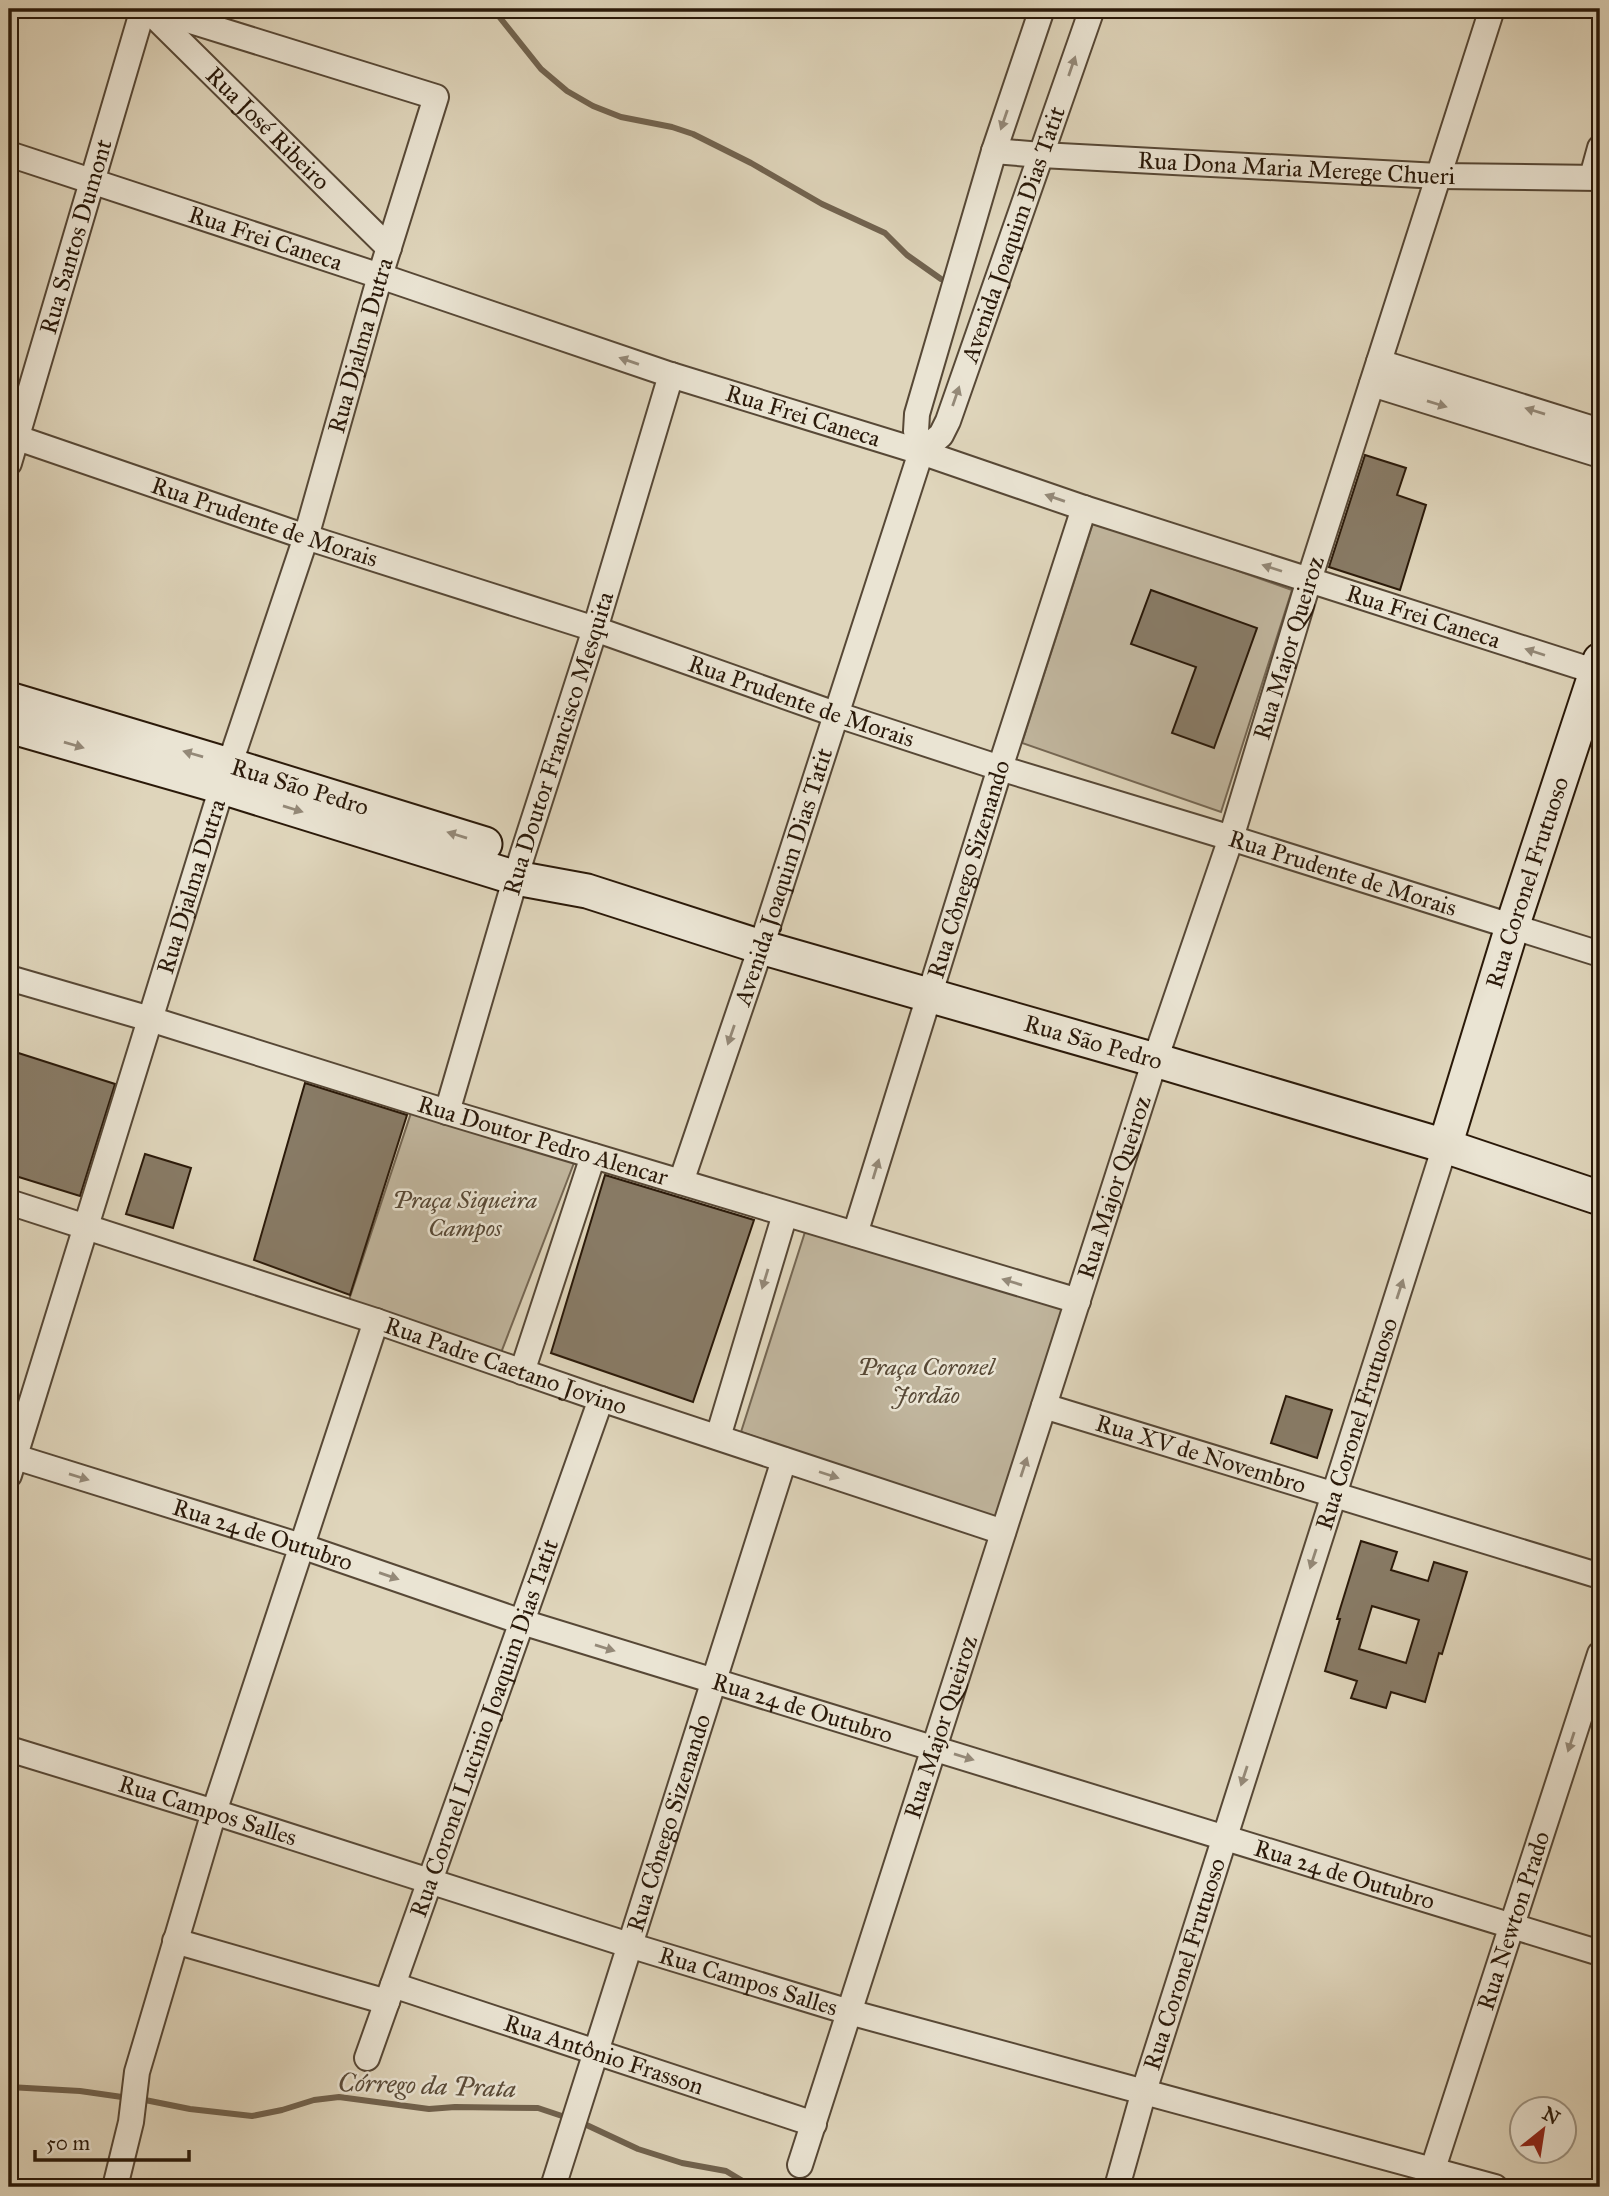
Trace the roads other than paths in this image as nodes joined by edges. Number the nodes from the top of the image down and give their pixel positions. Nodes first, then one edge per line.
1 (145, 9) edge
2 (152, 9) edge
3 (1042, 9) edge
4 (1091, 9) edge
5 (1492, 9) edge
6 (1600, 148) edge
7 (994, 150) junction
8 (9, 154) edge
9 (1041, 155) junction
10 (1439, 176) junction
11 (1596, 178) edge
12 (91, 181) junction
13 (389, 248) junction
14 (380, 276) junction
15 (1376, 373) junction
16 (671, 375) junction
17 (1600, 431) edge
18 (13, 436) edge
19 (921, 452) junction
20 (1600, 455) edge
21 (9, 463) edge
22 (1084, 508) junction
23 (306, 537) junction
24 (1309, 580) junction
25 (596, 629) junction
26 (1599, 668) edge
27 (9, 699) edge
28 (835, 714) junction
29 (9, 726) edge
30 (1000, 768) junction
31 (225, 776) junction
32 (1231, 838) junction
33 (519, 867) junction
34 (1512, 927) junction
35 (761, 947) junction
36 (1600, 954) edge
37 (9, 978) edge
38 (930, 996) junction
39 (150, 1019) junction
40 (1155, 1060) junction
41 (447, 1112) junction
42 (1445, 1146) junction
43 (593, 1156) junction
44 (681, 1182) junction
45 (1600, 1198) edge
46 (9, 1202) edge
47 (785, 1214) junction
48 (85, 1227) junction
49 (855, 1234) junction
50 (1078, 1301) junction
51 (376, 1321) junction
52 (522, 1372) junction
53 (601, 1399) junction
54 (1044, 1406) junction
55 (718, 1437) junction
56 (784, 1460) junction
57 (11, 1462) edge
58 (1334, 1494) junction
59 (1003, 1532) junction
60 (301, 1546) junction
61 (1600, 1576) edge
62 (522, 1622) junction
63 (1600, 1654) edge
64 (713, 1681) junction
65 (934, 1748) junction
66 (9, 1749) edge
67 (214, 1812) junction
68 (1224, 1839) junction
69 (430, 1881) junction
70 (1510, 1926) junction
71 (175, 1941) junction
72 (629, 1945) junction
73 (1600, 1953) edge
74 (390, 1994) junction
75 (849, 2012) junction
76 (595, 2051) junction
77 (367, 2058) dead end
78 (1144, 2091) junction
79 (814, 2124) junction
80 (800, 2165) dead end
81 (1429, 2179) edge
82 (115, 2187) edge
83 (553, 2187) edge
84 (1117, 2187) edge
85 (1495, 2187) edge

1 - 12 street, Rua Santos Dumont
1 - 13 street, Rua José Ribeiro
2 - 13 street, Rua Djalma Dutra
3 -> 7 street, Avenida Joaquim Dias Tatit
9 -> 4 street, Avenida Joaquim Dias Tatit
5 - 10 street, Rua Major Queiroz
6 - 11 street
7 - 9 street, Rua Dona Maria Merege Chueri
7 - 19 street, Avenida Joaquim Dias Tatit
8 - 12 street, Rua Frei Caneca
9 - 10 street, Rua Dona Maria Merege Chueri
19 -> 9 street, Avenida Joaquim Dias Tatit
10 - 11 street, Rua Dona Maria Merege Chueri
10 - 15 street, Rua Major Queiroz
12 - 14 street, Rua Frei Caneca
12 - 18 street, Rua Santos Dumont
13 - 14 street, Rua Djalma Dutra
16 -> 14 street, Rua Frei Caneca
14 - 23 street, Rua Djalma Dutra
17 -> 15 street
15 -> 20 street
15 - 24 street, Rua Major Queiroz
16 - 19 street, Rua Frei Caneca
16 - 25 street, Rua Doutor Francisco Mesquita
18 - 21 street, Rua Santos Dumont
18 - 23 street, Rua Prudente de Morais
22 -> 19 street, Rua Frei Caneca
19 - 28 street, Avenida Joaquim Dias Tatit
24 -> 22 street, Rua Frei Caneca
22 - 30 street, Rua Cônego Sizenando
23 - 25 street, Rua Prudente de Morais
23 - 31 street, Rua Djalma Dutra
26 -> 24 street, Rua Frei Caneca
24 - 32 street, Rua Major Queiroz
25 - 28 street, Rua Prudente de Morais
25 - 33 street, Rua Doutor Francisco Mesquita
26 - 34 main road, Rua Coronel Frutuoso
31 -> 27 main road, Rua São Pedro
28 - 30 street, Rua Prudente de Morais
28 - 35 street, Avenida Joaquim Dias Tatit
29 -> 31 main road, Rua São Pedro
30 - 32 street, Rua Prudente de Morais
30 - 38 street, Rua Cônego Sizenando
31 - 33 main road, Rua São Pedro
31 - 39 street, Rua Djalma Dutra
32 - 34 street, Rua Prudente de Morais
32 - 40 street, Rua Major Queiroz
33 - 35 main road, Rua São Pedro
33 - 41 street, Rua Doutor Francisco Mesquita
34 - 36 street, Rua Prudente de Morais
34 - 42 main road, Rua Coronel Frutuoso
35 - 38 main road, Rua São Pedro
35 -> 44 street, Avenida Joaquim Dias Tatit
37 - 39 street, Rua Doutor Pedro Alencar
38 - 40 main road, Rua São Pedro
49 -> 38 street, Rua Cônego Sizenando
39 - 41 street, Rua Doutor Pedro Alencar
39 - 48 street, Rua Djalma Dutra
40 - 42 main road, Rua São Pedro
40 - 50 street, Rua Major Queiroz
41 - 43 street, Rua Doutor Pedro Alencar
42 - 45 main road, Rua São Pedro
58 -> 42 street, Rua Coronel Frutuoso
43 - 44 street, Rua Doutor Pedro Alencar
43 - 52 street
44 - 47 street, Rua Doutor Pedro Alencar
46 - 48 street, Rua Padre Caetano Jovino
47 - 49 street, Rua Doutor Pedro Alencar
47 -> 55 street
48 - 51 street, Rua Padre Caetano Jovino
48 - 57 street, Rua Djalma Dutra
50 -> 49 street, Rua Doutor Pedro Alencar
50 - 54 street, Rua Major Queiroz
51 - 52 street, Rua Padre Caetano Jovino
51 - 60 street
52 - 53 street, Rua Padre Caetano Jovino
53 - 55 street, Rua Padre Caetano Jovino
53 - 62 street, Rua Coronel Lucinio Joaquim Dias Tatit
54 - 58 street, Rua XV de Novembro
59 -> 54 street, Rua Major Queiroz
55 - 56 street, Rua Padre Caetano Jovino
56 -> 59 street, Rua Padre Caetano Jovino
56 - 64 street, Rua Cônego Sizenando
57 -> 60 street, Rua 24 de Outubro
58 - 61 street, Rua XV de Novembro
58 -> 68 street, Rua Coronel Frutuoso
59 - 65 street, Rua Major Queiroz
60 -> 62 street, Rua 24 de Outubro
60 - 67 street
62 -> 64 street, Rua 24 de Outubro
62 - 69 street, Rua Coronel Lucinio Joaquim Dias Tatit
63 -> 70 street, Rua Newton Prado
64 - 65 street, Rua 24 de Outubro
64 - 72 street, Rua Cônego Sizenando
65 -> 68 street, Rua 24 de Outubro
65 - 75 street, Rua Major Queiroz
66 - 67 street, Rua Campos Salles
67 - 69 street, Rua Campos Salles
67 - 71 street
68 - 70 street, Rua 24 de Outubro
68 - 78 street, Rua Coronel Frutuoso
69 - 72 street, Rua Campos Salles
69 - 74 street, Rua Coronel Lucinio Joaquim Dias Tatit
70 - 73 street, Rua 24 de Outubro
70 - 81 street, Rua Newton Prado
71 - 74 street, Rua Antônio Frasson
71 - 82 street
72 - 75 street, Rua Campos Salles
72 - 76 street, Rua Cônego Sizenando
74 - 76 street, Rua Antônio Frasson
74 - 77 street, Rua Coronel Lucinio Joaquim Dias Tatit
75 - 78 street, Rua Campos Salles
75 - 79 street, Rua Major Queiroz
76 - 79 street, Rua Antônio Frasson
76 - 83 street, Rua Cônego Sizenando
78 - 81 street, Rua Campos Salles
78 - 84 street, Rua Coronel Frutuoso
79 - 80 street, Rua Major Queiroz
81 - 85 street, Rua Campos Salles

